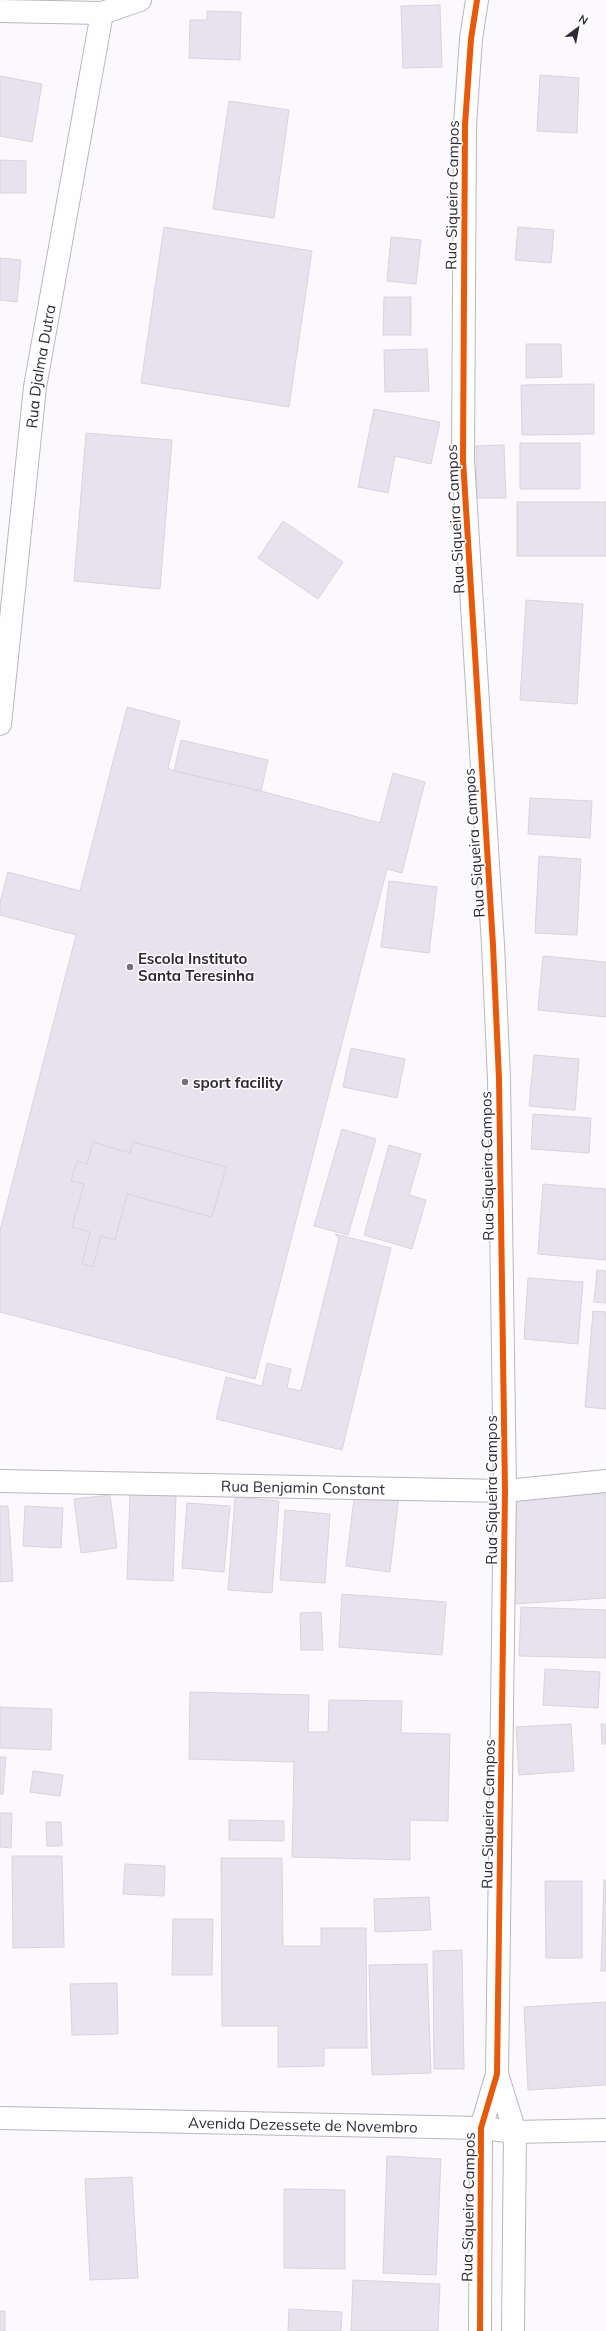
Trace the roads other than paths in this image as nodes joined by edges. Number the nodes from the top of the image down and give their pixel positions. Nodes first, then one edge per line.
1 (140, 0) edge
2 (477, 0) edge
3 (0, 11) edge
4 (102, 13) junction
5 (0, 724) edge
6 (0, 1481) edge
7 (606, 1481) edge
8 (505, 1491) junction
9 (497, 2074) junction
10 (0, 2118) edge
11 (481, 2128) junction
12 (606, 2130) edge
13 (515, 2132) junction
14 (480, 2331) edge
15 (513, 2331) edge

1 - 4 street
2 - 8 street, Rua Siqueira Campos
3 - 4 street
4 - 5 street, Rua Djalma Dutra
6 - 8 street, Rua Benjamin Constant
7 - 8 street, Rua Benjamin Constant
8 - 9 street, Rua Siqueira Campos
9 - 11 street, Rua Siqueira Campos
9 - 13 street, Rua Siqueira Campos
10 - 11 street, Avenida Dezessete de Novembro
11 - 13 street, Avenida Dezessete de Novembro
11 - 14 street, Rua Siqueira Campos
12 - 13 street, Avenida Dezessete de Novembro
13 - 15 street, Rua Siqueira Campos

